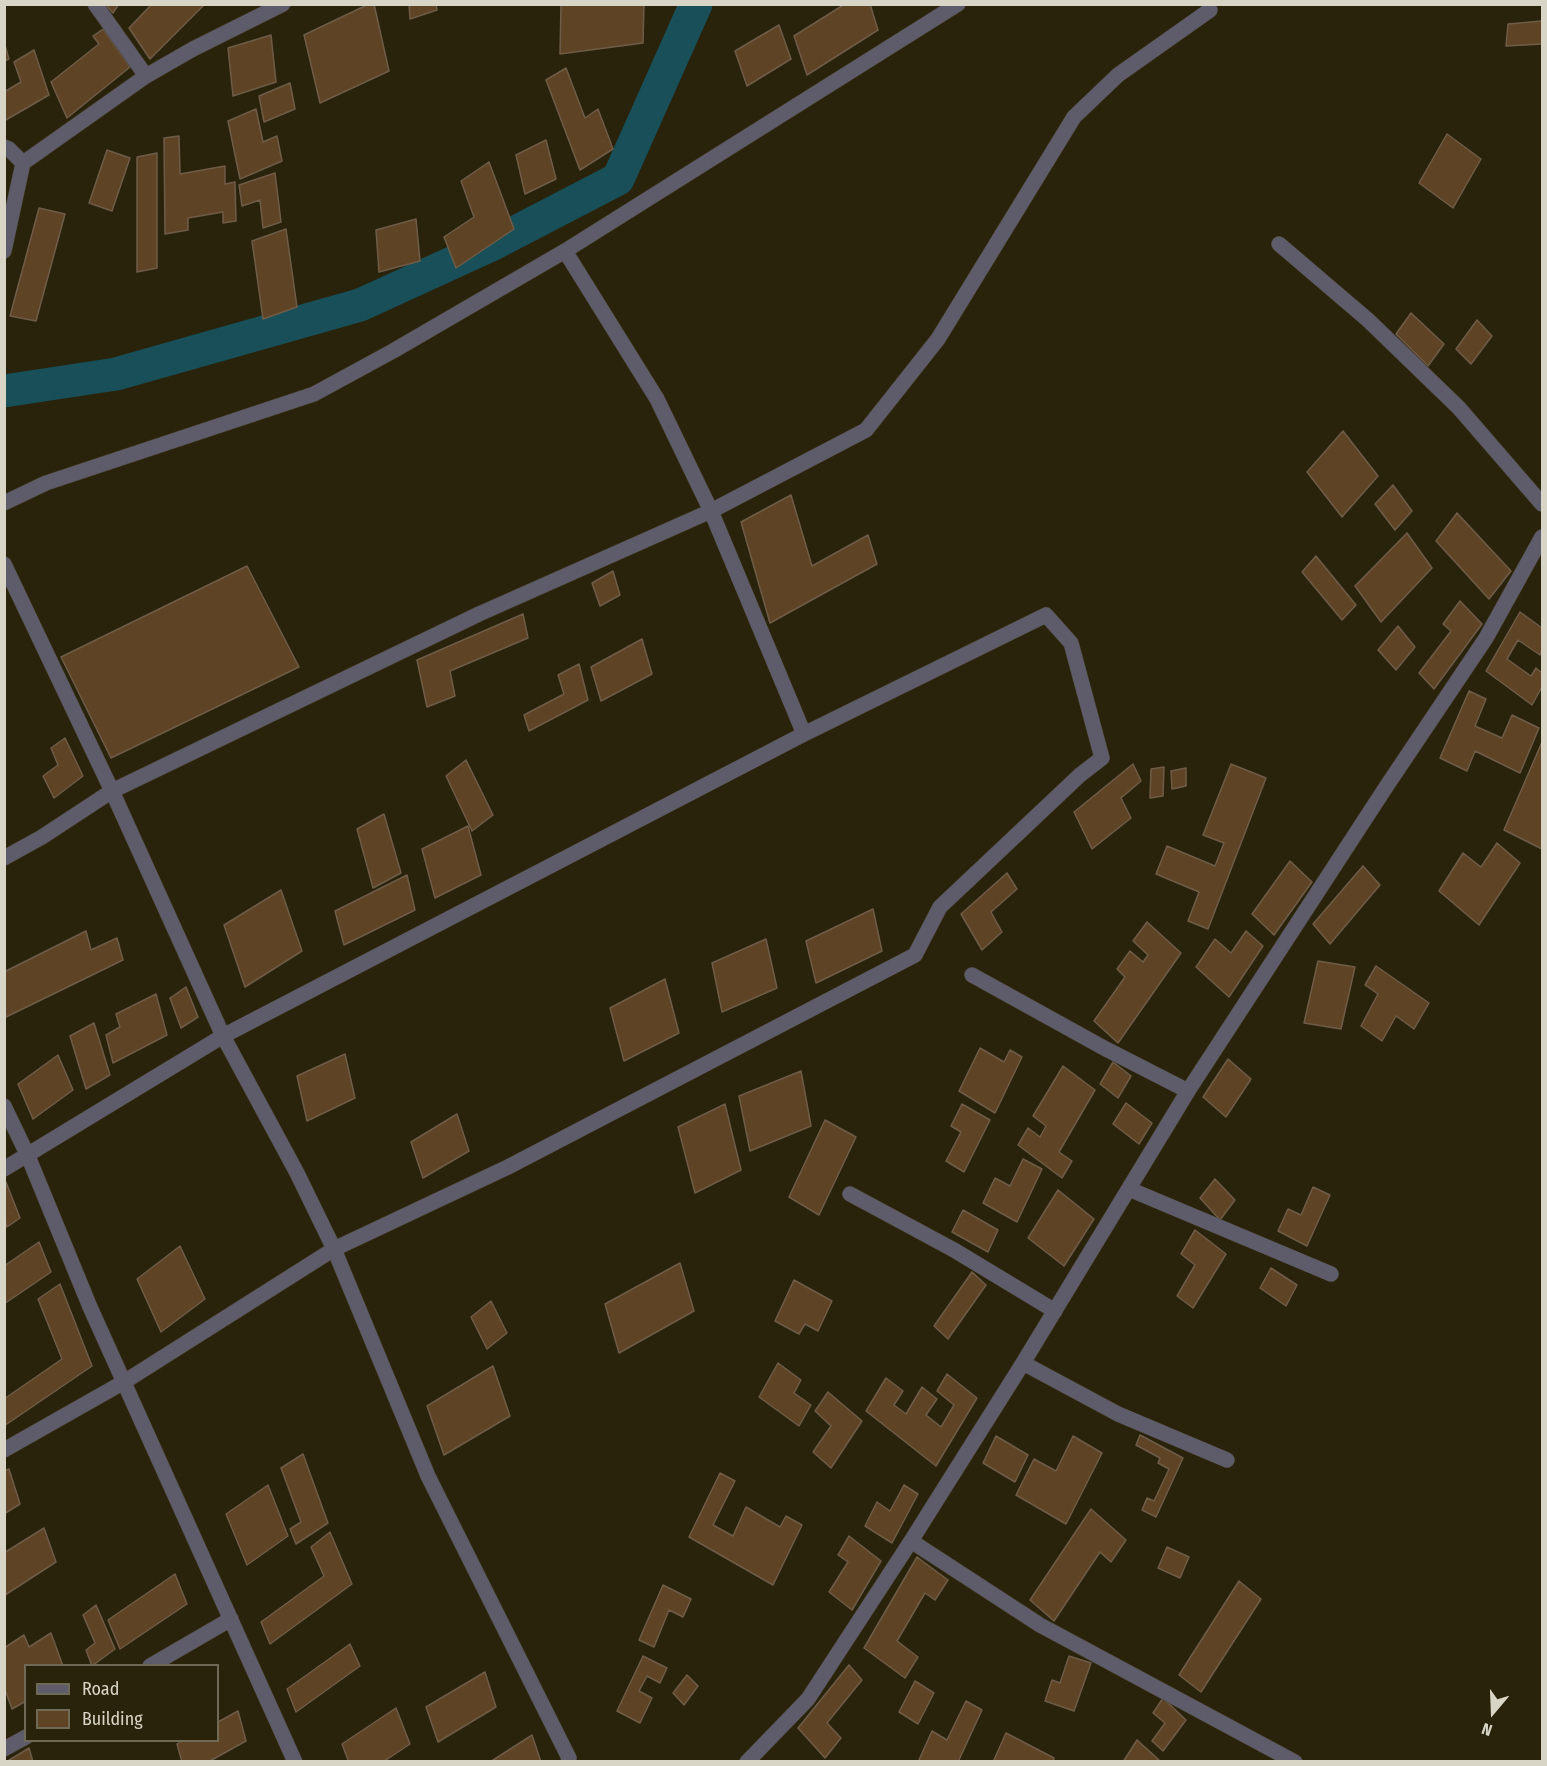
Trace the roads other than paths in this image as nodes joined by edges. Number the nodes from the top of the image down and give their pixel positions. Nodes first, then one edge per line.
1 (95, 4) edge
2 (283, 4) edge
3 (958, 4) edge
4 (1210, 10) dead end
5 (146, 76) junction
6 (4, 147) edge
7 (23, 163) junction
8 (1279, 244) dead end
9 (4, 251) edge
10 (565, 251) junction
11 (4, 502) edge
12 (1542, 504) edge
13 (711, 511) junction
14 (1542, 537) edge
15 (4, 564) edge
16 (804, 734) junction
17 (111, 791) junction
18 (4, 858) edge
19 (972, 975) dead end
20 (223, 1035) junction
21 (1188, 1091) junction
22 (4, 1106) edge
23 (28, 1156) junction
24 (4, 1169) edge
25 (1129, 1189) junction
26 (850, 1194) dead end
27 (334, 1249) junction
28 (1331, 1274) dead end
29 (1055, 1311) junction
30 (1023, 1363) junction
31 (124, 1383) junction
32 (4, 1450) edge
33 (1227, 1460) dead end
34 (911, 1541) junction
35 (231, 1619) junction
36 (152, 1664) edge
37 (24, 1738) edge
38 (4, 1749) edge
39 (295, 1761) edge
40 (568, 1761) edge
41 (747, 1761) edge
42 (1295, 1761) edge

1 - 5 street
2 - 5 street
3 - 10 street
4 - 13 street
5 - 7 street
6 - 7 street
7 - 9 street
8 - 12 street
10 - 11 street
10 - 13 street
13 - 16 street
13 - 17 street
14 - 21 street
15 - 17 street
16 - 20 street
16 - 27 street
17 - 18 street
17 - 20 street
19 - 21 street
20 - 23 street
20 - 27 street
21 - 25 street
22 - 23 street
23 - 24 street
23 - 31 street
25 - 28 street
25 - 29 street
26 - 29 street
27 - 31 street
27 - 40 street
29 - 30 street
30 - 33 street
30 - 34 street
31 - 32 street
31 - 35 street
34 - 41 street
34 - 42 street
35 - 36 street
35 - 39 street
37 - 38 street

